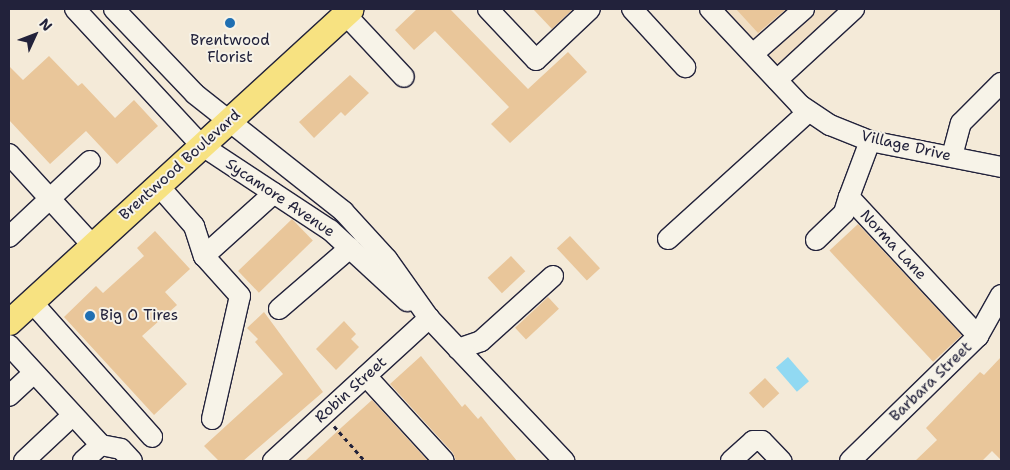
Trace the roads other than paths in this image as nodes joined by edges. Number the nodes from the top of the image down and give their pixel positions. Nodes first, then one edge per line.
1 (75, 9) edge
2 (114, 9) edge
3 (488, 9) edge
4 (590, 9) edge
5 (632, 9) edge
6 (710, 9) edge
7 (804, 9) edge
8 (854, 9) edge
9 (348, 11) edge
10 (753, 54) junction
11 (685, 67) dead end
12 (404, 77) dead end
13 (777, 80) junction
14 (1001, 83) edge
15 (809, 111) junction
16 (228, 121) junction
17 (870, 141) junction
18 (201, 145) junction
19 (9, 154) edge
20 (952, 156) junction
21 (90, 161) dead end
22 (1001, 167) edge
23 (158, 185) junction
24 (274, 193) junction
25 (849, 198) junction
26 (49, 199) junction
27 (9, 236) edge
28 (668, 240) dead end
29 (816, 240) dead end
30 (92, 245) junction
31 (350, 248) junction
32 (204, 256) junction
33 (553, 276) dead end
34 (1001, 295) edge
35 (31, 301) junction
36 (279, 309) dead end
37 (429, 318) junction
38 (9, 322) edge
39 (978, 336) junction
40 (9, 345) edge
41 (458, 349) junction
42 (34, 373) junction
43 (366, 376) junction
44 (9, 396) edge
45 (73, 415) junction
46 (212, 419) dead end
47 (152, 437) dead end
48 (100, 445) junction
49 (277, 460) edge
50 (24, 461) edge
51 (83, 461) edge
52 (132, 461) edge
53 (444, 461) edge
54 (564, 461) edge
55 (731, 461) edge
56 (781, 461) edge
57 (850, 461) edge

1 - 18 street, Sycamore Avenue
2 - 16 street, Sycamore Avenue
3 - 4 street
5 - 11 street
6 - 10 street, Village Drive
7 - 10 street
8 - 13 street
9 - 12 street
9 - 16 main road, Brentwood Boulevard
10 - 13 street, Village Drive
13 - 15 street, Village Drive
14 - 20 street
15 - 17 street, Village Drive
15 - 28 street
16 - 18 main road, Brentwood Boulevard
16 - 37 street, Sycamore Avenue
17 - 20 street, Village Drive
17 - 25 street, Norma Lane
18 - 23 main road, Brentwood Boulevard
18 - 24 street, Sycamore Avenue
19 - 26 street
20 - 22 street, Village Drive
21 - 26 street
23 - 30 main road, Brentwood Boulevard
23 - 32 street
24 - 31 street, Sycamore Avenue
24 - 32 street
25 - 29 street
25 - 39 street, Norma Lane
26 - 27 street
26 - 30 street
30 - 35 main road, Brentwood Boulevard
31 - 36 street
31 - 37 street, Sycamore Avenue
32 - 46 street
33 - 41 street
34 - 39 street, Barbara Street
35 - 38 main road, Brentwood Boulevard
35 - 47 street
37 - 41 street, Sycamore Avenue
37 - 43 street, Robin Street
39 - 57 street, Barbara Street
40 - 42 street
41 - 54 street, Sycamore Avenue
42 - 44 street
42 - 45 street
43 - 49 street, Robin Street
43 - 53 street
45 - 48 street
45 - 50 street
48 - 51 street
48 - 52 street
55 - 56 street

